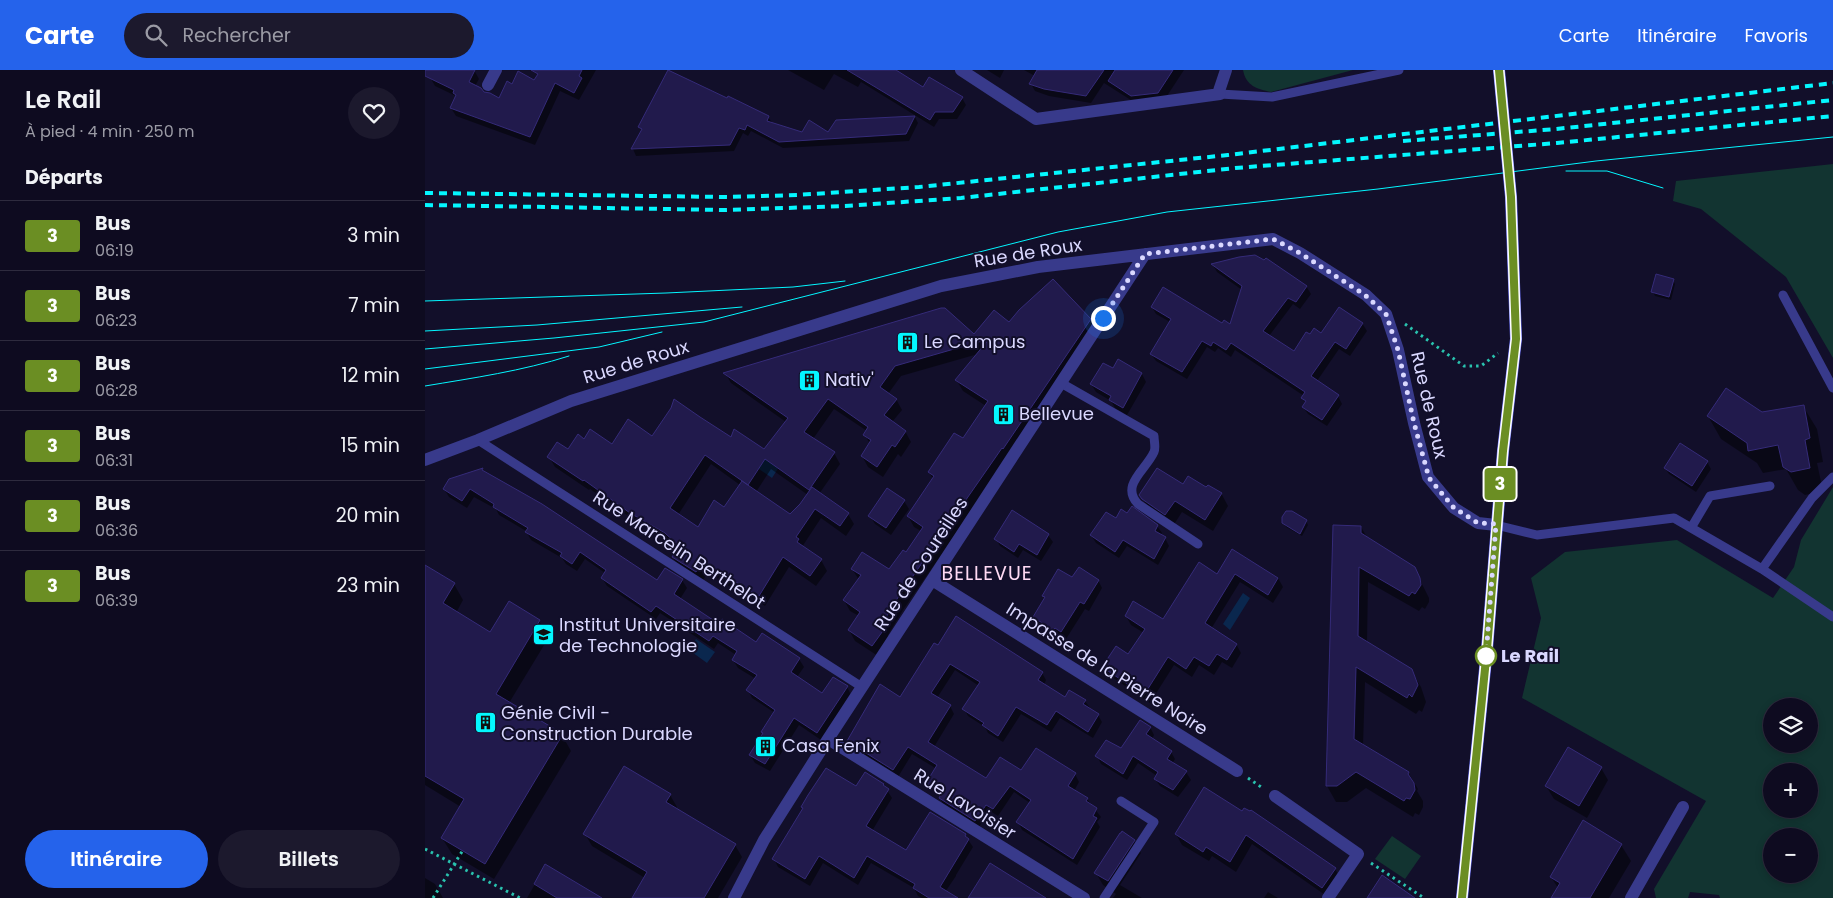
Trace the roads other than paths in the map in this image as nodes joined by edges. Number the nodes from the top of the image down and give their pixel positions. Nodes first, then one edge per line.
1 (496, 70) edge
2 (961, 70) edge
3 (1226, 70) edge
4 (1399, 70) edge
5 (1499, 70) edge
6 (488, 85) dead end
7 (1219, 94) junction
8 (1145, 254) junction
9 (1783, 295) dead end
10 (1061, 383) junction
11 (1833, 388) edge
12 (478, 440) junction
13 (425, 460) edge
14 (1833, 477) edge
15 (1770, 486) dead end
16 (1496, 524) junction
17 (1691, 528) junction
18 (1198, 544) dead end
19 (1762, 569) junction
20 (932, 580) junction
21 (1833, 617) edge
22 (862, 687) junction
23 (828, 739) junction
24 (1237, 771) road end
25 (1275, 796) road end
26 (1121, 801) dead end
27 (1683, 807) dead end
28 (734, 898) edge
29 (1084, 898) edge
30 (1103, 898) edge
31 (1328, 898) edge
32 (1463, 898) edge
33 (1631, 898) edge

1 - 6 street
2 - 7 street
3 - 7 street
4 - 7 lane
5 - 16 main road
8 - 10 street, Rue de Coureilles
8 - 12 street, Rue de Roux
8 - 16 street, Rue de Roux
9 - 11 lane
10 - 18 lane
10 - 20 street, Rue de Coureilles
12 - 13 street, Rue de Roux
12 - 22 lane, Rue Marcelin Berthelot
14 - 19 lane
15 - 17 lane
16 - 17 lane
16 - 32 main road
17 - 19 lane
19 - 21 lane
20 - 22 street, Rue de Coureilles
20 - 24 street, Impasse de la Pierre Noire
22 - 23 street, Rue de Coureilles
23 - 28 street, Rue de Coureilles
23 - 29 street, Rue Lavoisier
25 - 31 street
26 - 30 lane
27 - 33 street

